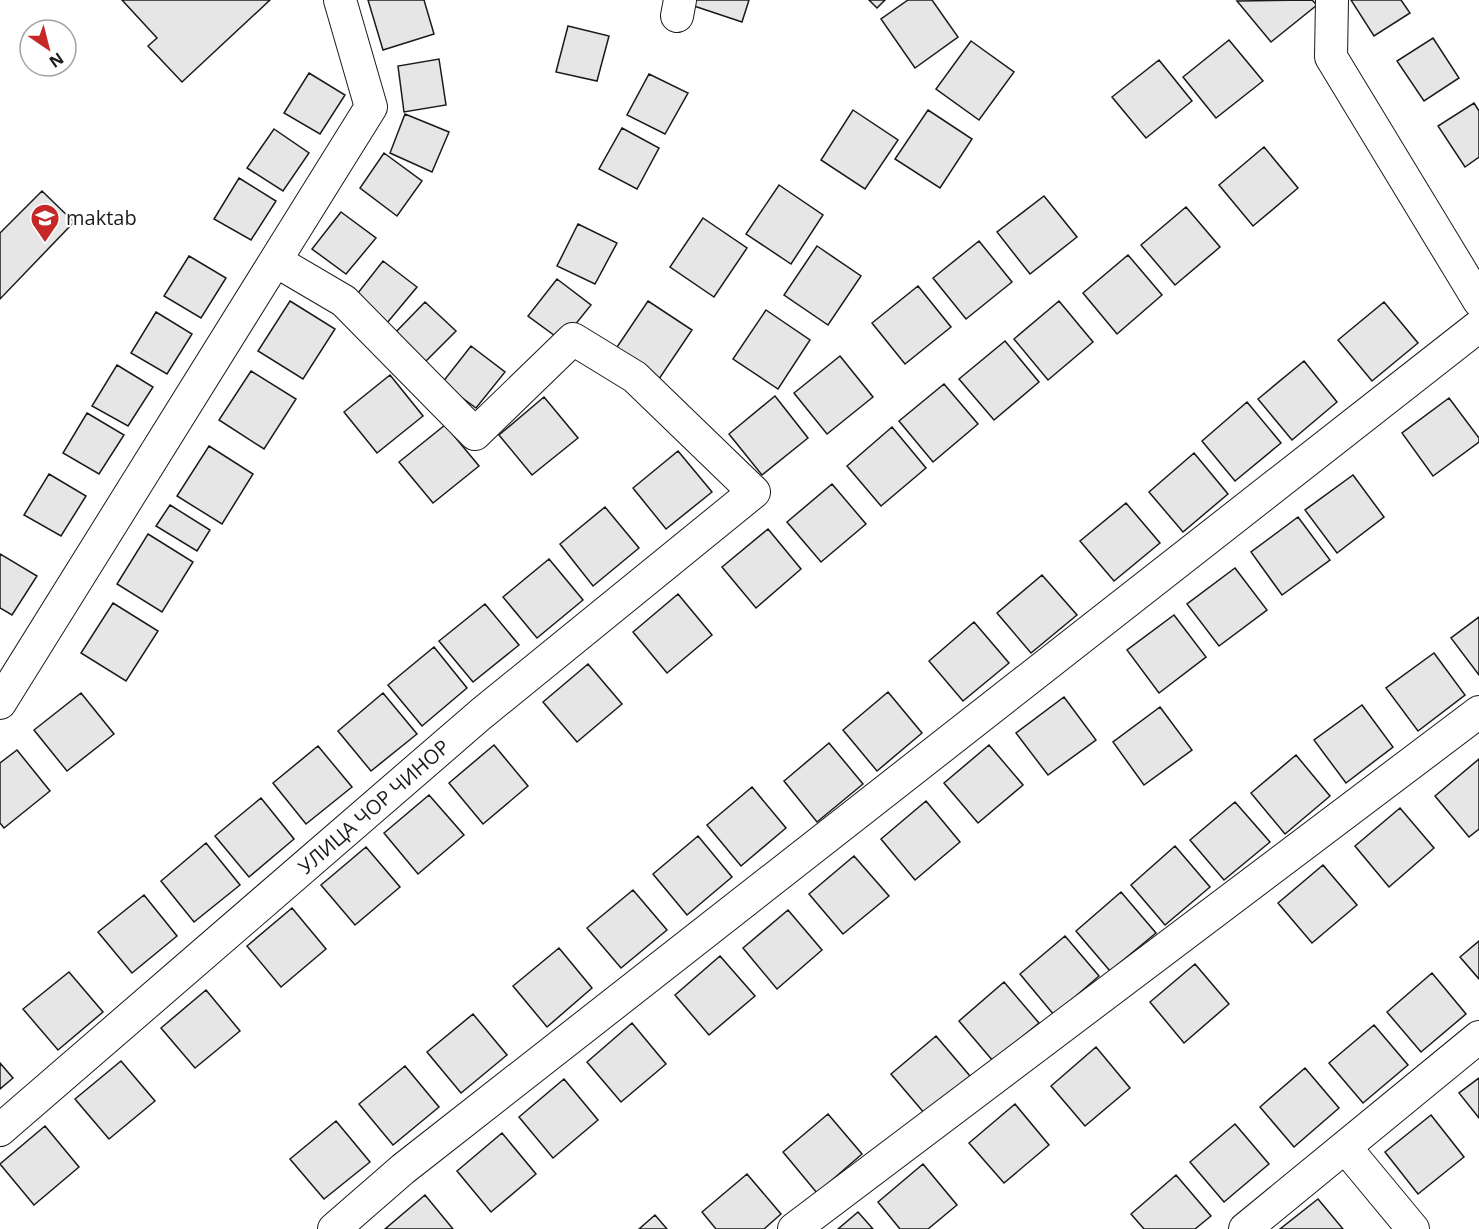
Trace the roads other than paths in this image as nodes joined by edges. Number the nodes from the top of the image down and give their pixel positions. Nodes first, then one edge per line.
1 (340, 0) edge
2 (1332, 0) edge
3 (276, 261) junction
4 (1479, 301) edge
5 (1479, 326) edge
6 (0, 703) edge
7 (1479, 712) edge
8 (1479, 1037) edge
9 (0, 1130) edge
10 (1345, 1147) junction
11 (334, 1229) edge
12 (794, 1229) edge
13 (1245, 1229) edge
14 (1413, 1229) edge

1 - 3 street
2 - 4 street
3 - 6 street
3 - 9 street, УЛИЦА ЧОР ЧИНОР
5 - 11 street
7 - 12 street
8 - 10 street
10 - 13 street
10 - 14 street

